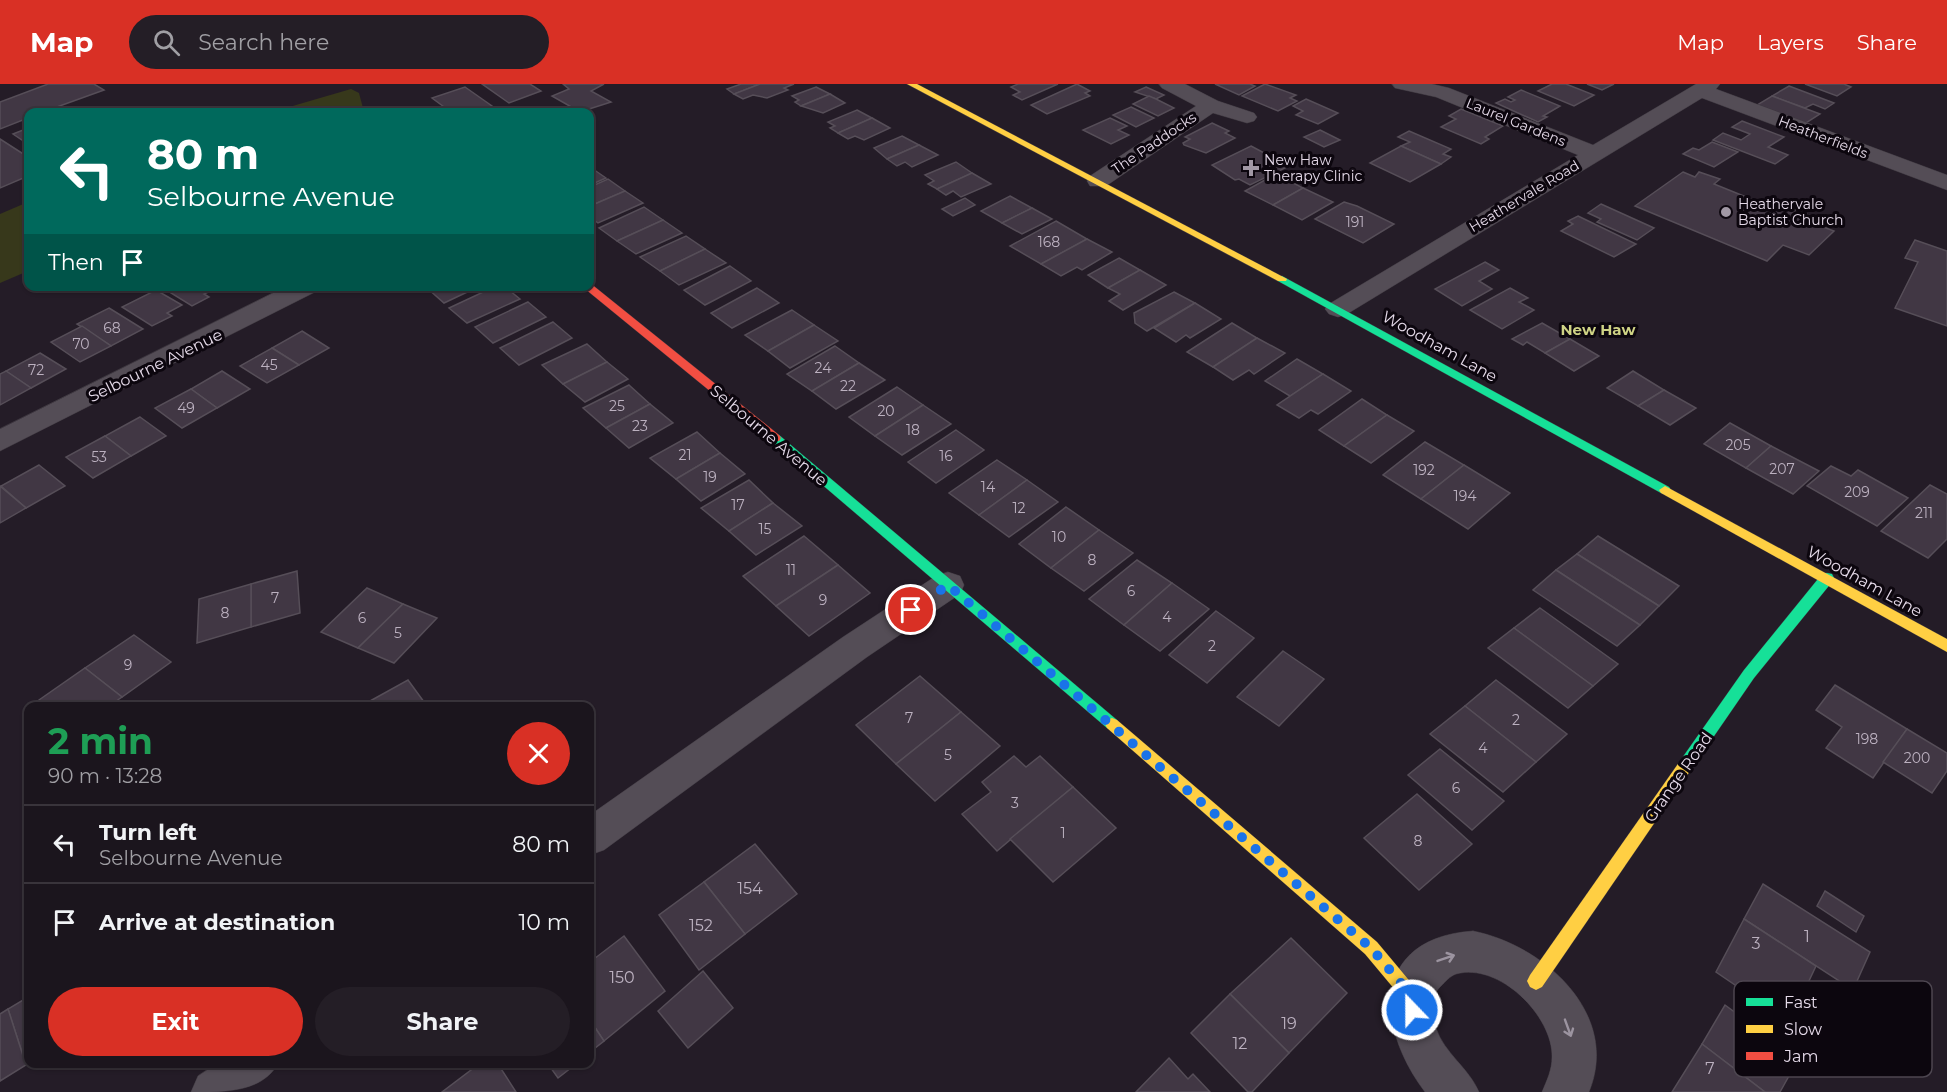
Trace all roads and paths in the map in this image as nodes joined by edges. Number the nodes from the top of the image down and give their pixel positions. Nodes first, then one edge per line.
1 (911, 84) edge
2 (1169, 84) edge
3 (1402, 84) edge
4 (1705, 87) edge
5 (1211, 105) junction
6 (1247, 117) dead end
7 (1595, 154) junction
8 (1098, 181) junction
9 (1947, 183) edge
10 (298, 291) edge
11 (594, 291) edge
12 (1338, 309) junction
13 (0, 441) edge
14 (1827, 578) junction
15 (948, 585) junction
16 (1947, 646) edge
17 (594, 834) edge
18 (1536, 981) junction
19 (1412, 996) junction
20 (249, 1068) edge
21 (1442, 1087) edge
22 (214, 1092) edge
23 (1565, 1092) edge

1 - 8 street, Woodham Lane
2 - 5 street, The Paddocks
3 - 7 street, Laurel Gardens
4 - 7 street, Heathervale Road
4 - 9 street, Heatherfields
5 - 6 street, The Paddocks
5 - 8 street, The Paddocks
7 - 12 street, Heathervale Road
8 - 12 street, Woodham Lane
10 - 13 street, Selbourne Avenue
11 - 15 street, Selbourne Avenue
12 - 14 street, Woodham Lane
14 - 16 street, Woodham Lane
14 - 18 street, Grange Road
15 - 17 street
15 - 19 street, Selbourne Avenue
19 -> 18 street
18 -> 23 street
19 - 21 street
20 - 22 street

